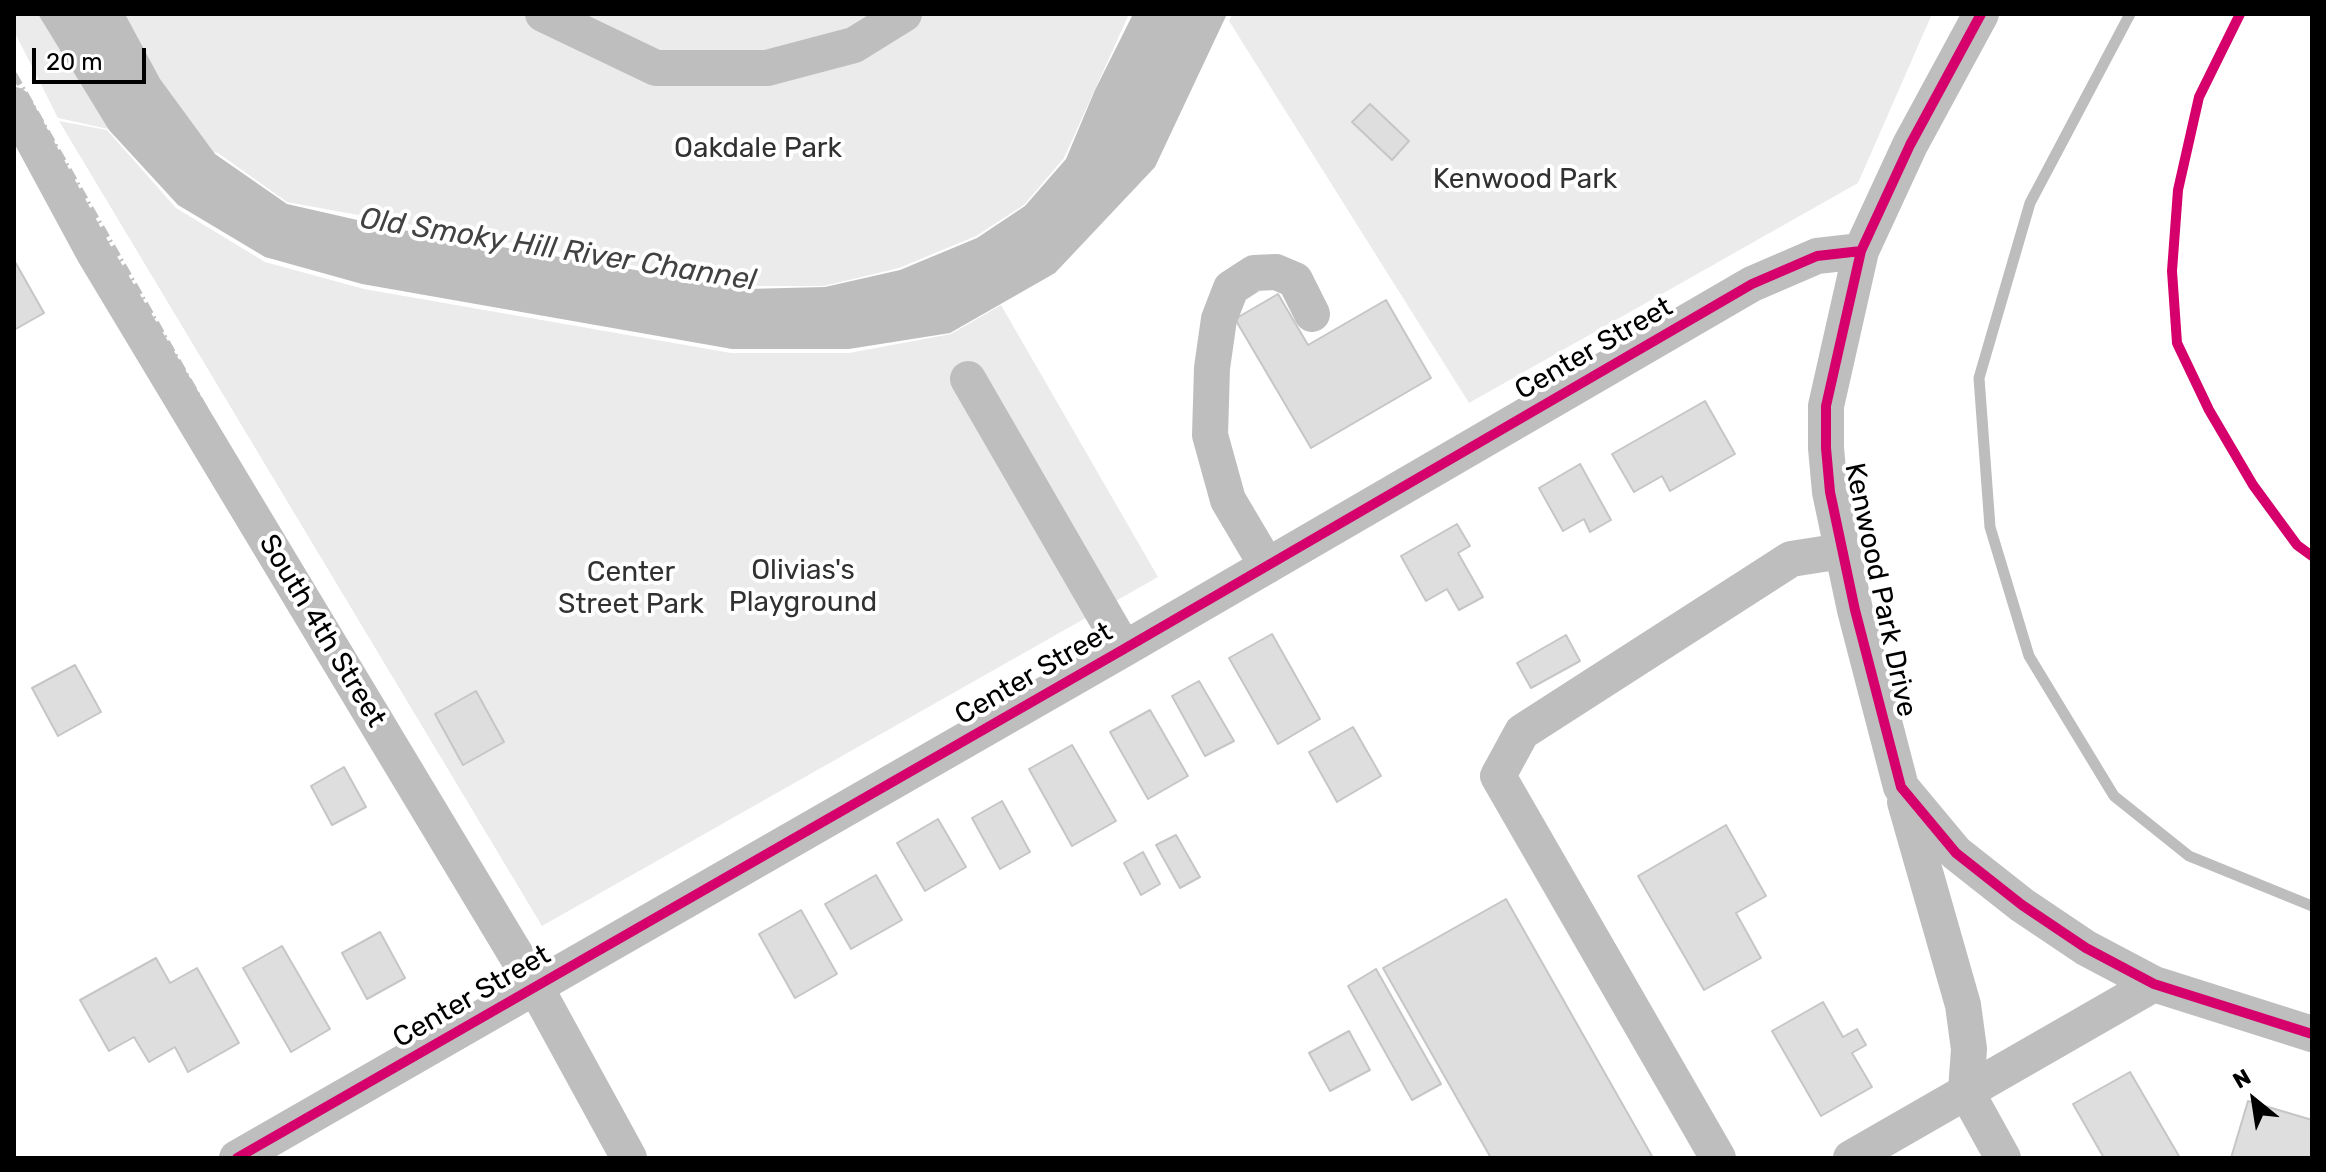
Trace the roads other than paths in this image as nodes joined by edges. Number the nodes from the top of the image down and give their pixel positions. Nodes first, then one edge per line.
1 (543, 14) edge
2 (904, 14) edge
3 (1981, 14) edge
4 (14, 105) edge
5 (1861, 251) junction
6 (1312, 314) dead end
7 (968, 379) dead end
8 (1842, 551) junction
9 (1267, 566) junction
10 (1124, 649) junction
11 (1901, 787) junction
12 (2154, 984) junction
13 (536, 988) junction
14 (2312, 1034) edge
15 (1966, 1091) junction
16 (237, 1158) edge
17 (629, 1158) edge
18 (1718, 1158) edge
19 (1851, 1158) edge
20 (2003, 1158) edge

1 - 2 street
3 - 5 street, Kenwood Park Drive
4 - 13 street, South 4th Street
5 - 8 street, Kenwood Park Drive
5 - 9 street, Center Street
6 - 9 street
7 - 10 street
8 - 11 street, Kenwood Park Drive
8 - 18 street
9 - 10 street, Center Street
10 - 13 street, Center Street
11 - 12 street, Kenwood Park Drive
11 - 15 street, Kenwood Park Drive
12 - 14 street, Kenwood Park Drive
12 - 15 street
13 - 16 street, Center Street
13 - 17 street, South 4th Street
15 - 19 street
15 - 20 street

